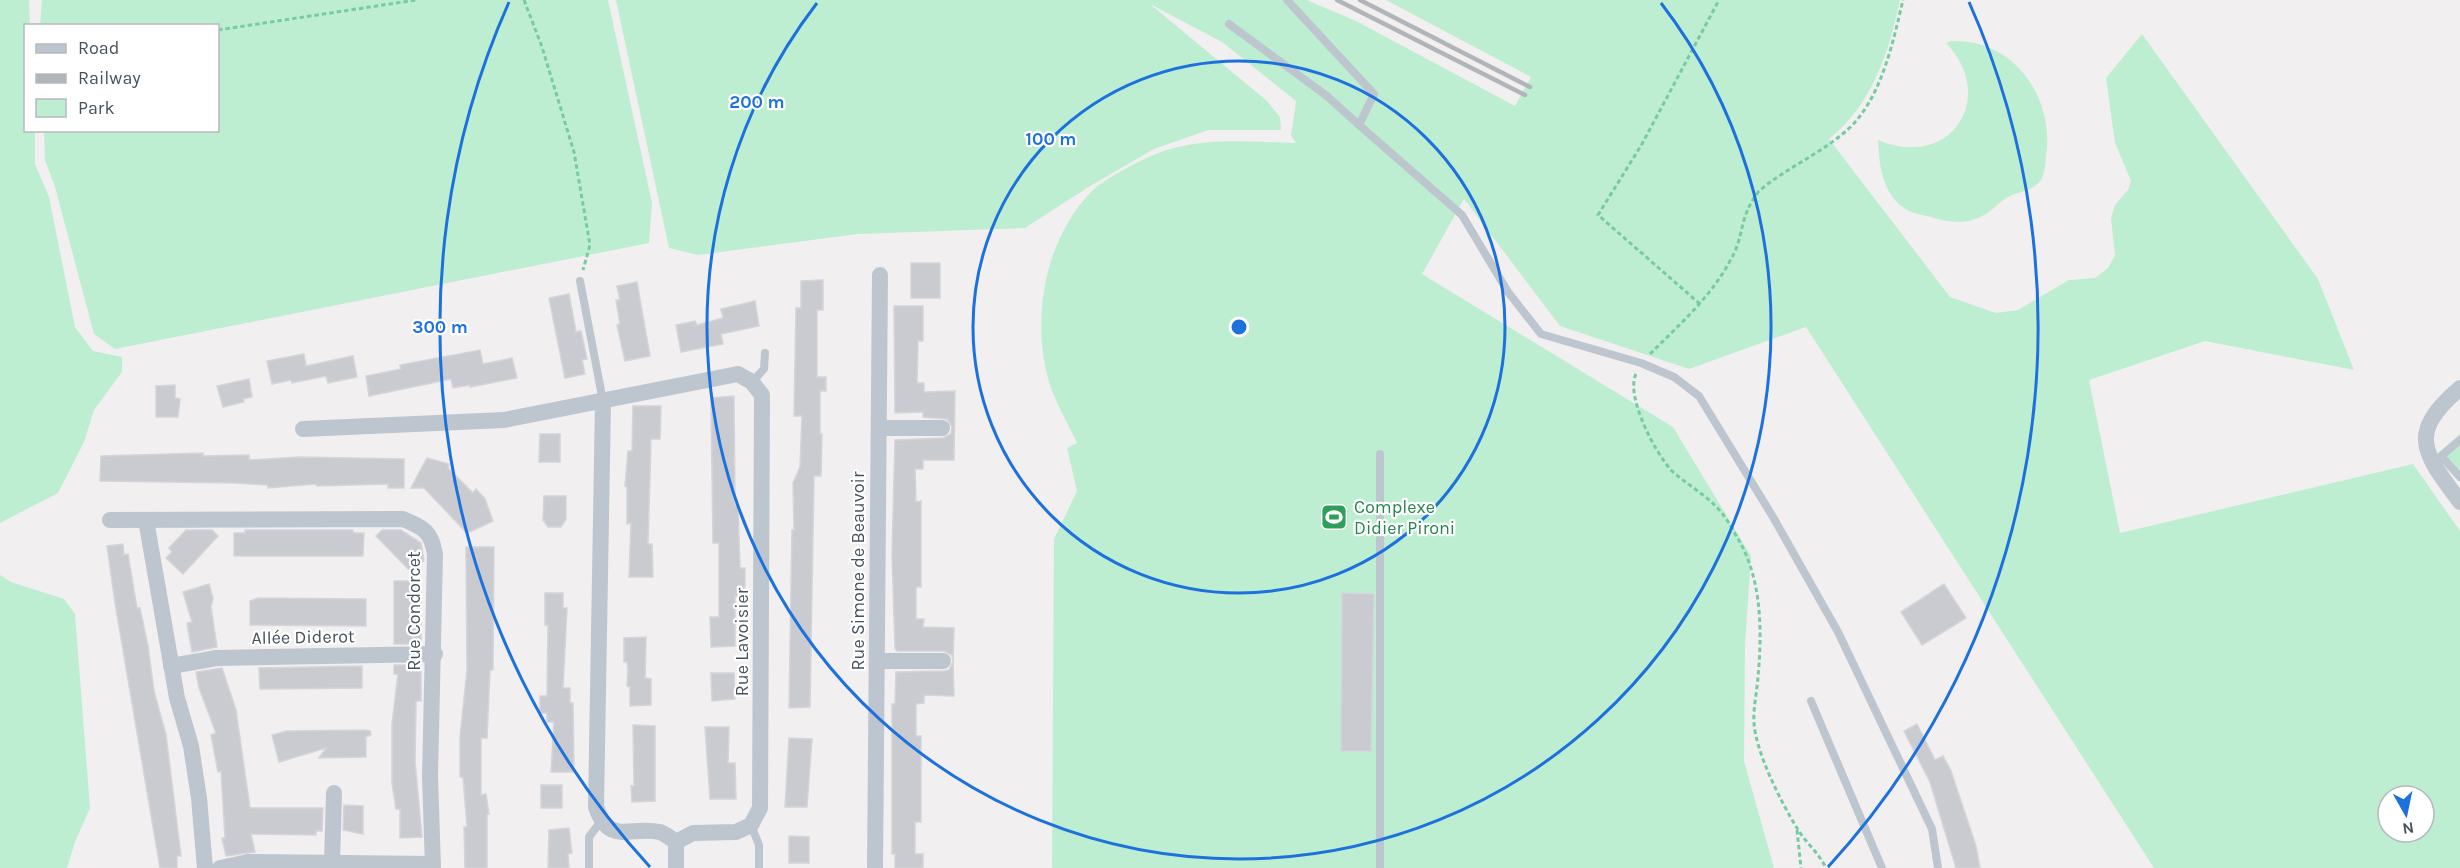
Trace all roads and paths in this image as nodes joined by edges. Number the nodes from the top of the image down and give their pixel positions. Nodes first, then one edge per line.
1 (416, 0) edge
2 (524, 0) edge
3 (1287, 0) edge
4 (1719, 0) edge
5 (1903, 0) edge
6 (1228, 24) dead end
7 (219, 30) edge
8 (1359, 125) junction
9 (880, 275) dead end
10 (580, 281) joint
11 (1700, 304) junction
12 (765, 353) dead end
13 (1641, 363) junction
14 (752, 382) junction
15 (2460, 388) edge
16 (603, 402) junction
17 (879, 428) junction
18 (303, 429) dead end
19 (942, 429) dead end
20 (2460, 440) edge
21 (1380, 454) dead end
22 (2460, 477) edge
23 (2460, 502) edge
24 (110, 520) dead end
25 (146, 520) junction
26 (435, 654) junction
27 (877, 661) junction
28 (943, 661) dead end
29 (171, 666) junction
30 (1811, 701) dead end
31 (334, 793) dead end
32 (601, 821) junction
33 (751, 825) junction
34 (1797, 828) junction
35 (676, 842) junction
36 (332, 863) junction
37 (433, 866) edge
38 (205, 868) edge
39 (220, 868) edge
40 (589, 868) edge
41 (676, 868) edge
42 (759, 868) edge
43 (875, 868) edge
44 (1380, 868) edge
45 (1801, 868) edge
46 (1826, 868) edge
47 (1882, 868) edge
48 (1938, 868) edge

1 - 7 path
2 - 10 path
3 - 8 lane
4 - 11 path
5 - 11 path
6 - 8 lane
8 - 13 lane
9 - 17 street, Rue Simone de Beauvoir
10 - 16 lane
11 - 13 path
12 - 14 lane
13 - 34 path
13 - 48 lane
14 - 16 street
14 - 33 street, Rue Lavoisier
15 - 23 street
16 - 18 street
16 - 32 street
17 - 19 street
17 - 27 street, Rue Simone de Beauvoir
20 - 22 lane
21 - 44 lane
24 - 25 street, Rue Condorcet
25 - 26 street, Rue Condorcet
25 - 29 street
26 - 29 street, Allée Diderot
26 - 37 street, Rue Condorcet
27 - 28 street
27 - 43 street, Rue Simone de Beauvoir
29 - 38 street
30 - 47 lane
31 - 36 street
32 - 35 street
32 - 40 lane
33 - 35 street
33 - 42 lane
34 - 45 path
34 - 46 path
35 - 41 street
36 - 37 street
36 - 39 street

